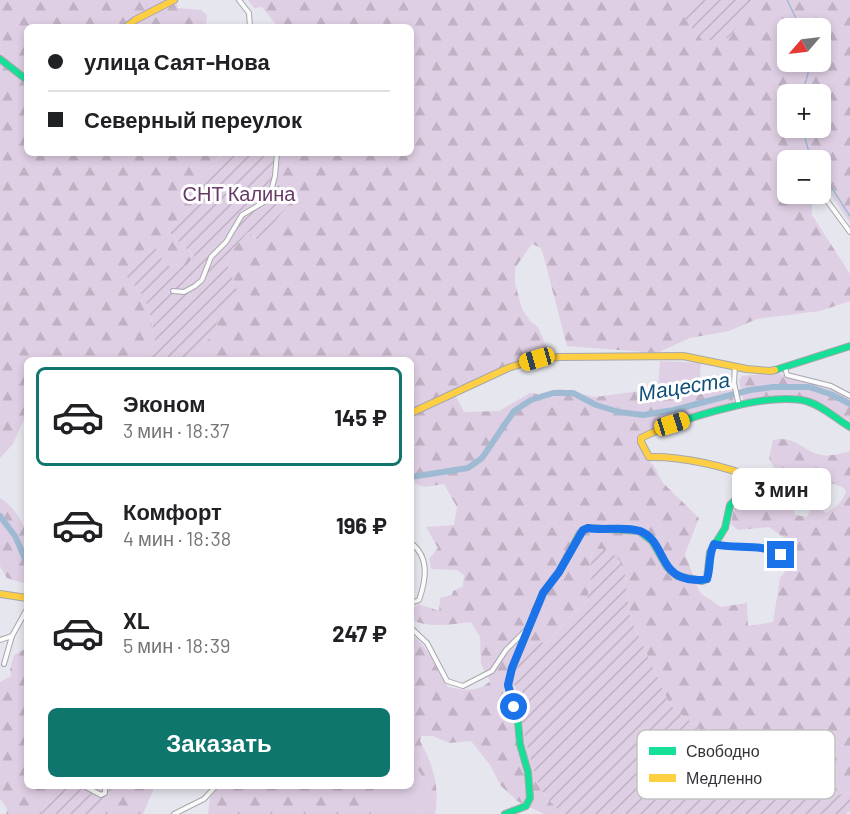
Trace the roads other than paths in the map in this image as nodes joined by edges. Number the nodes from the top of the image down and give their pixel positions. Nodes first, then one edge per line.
1 (174, 0) edge
2 (239, 0) edge
3 (130, 24) edge
4 (250, 24) edge
5 (0, 59) edge
6 (24, 78) edge
7 (277, 156) edge
8 (829, 204) edge
9 (850, 232) edge
10 (173, 291) dead end
11 (850, 346) edge
12 (735, 366) junction
13 (784, 367) junction
14 (850, 396) edge
15 (739, 407) junction
16 (414, 412) edge
17 (850, 427) edge
18 (765, 487) junction
19 (805, 490) dead end
20 (714, 544) junction
21 (414, 545) edge
22 (781, 555) dead end
23 (0, 594) edge
24 (24, 598) edge
25 (414, 602) edge
26 (24, 614) edge
27 (529, 628) junction
28 (414, 631) edge
29 (12, 636) junction
30 (0, 640) edge
31 (4, 664) dead end
32 (90, 789) edge
33 (105, 789) edge
34 (213, 789) edge
35 (174, 814) edge
36 (505, 814) edge

1 - 3 street
2 - 4 street
5 - 6 street
7 - 10 street
8 - 9 street
11 - 13 street
12 - 13 street
12 - 15 street
12 - 16 street
13 - 14 street
15 - 17 street
15 - 18 street
18 - 19 street
18 - 20 street
20 - 22 street
20 - 27 street
21 - 25 street
23 - 24 street
26 - 29 street
27 - 28 street
27 - 36 street
29 - 30 street
29 - 31 street
32 - 33 street
34 - 35 street

